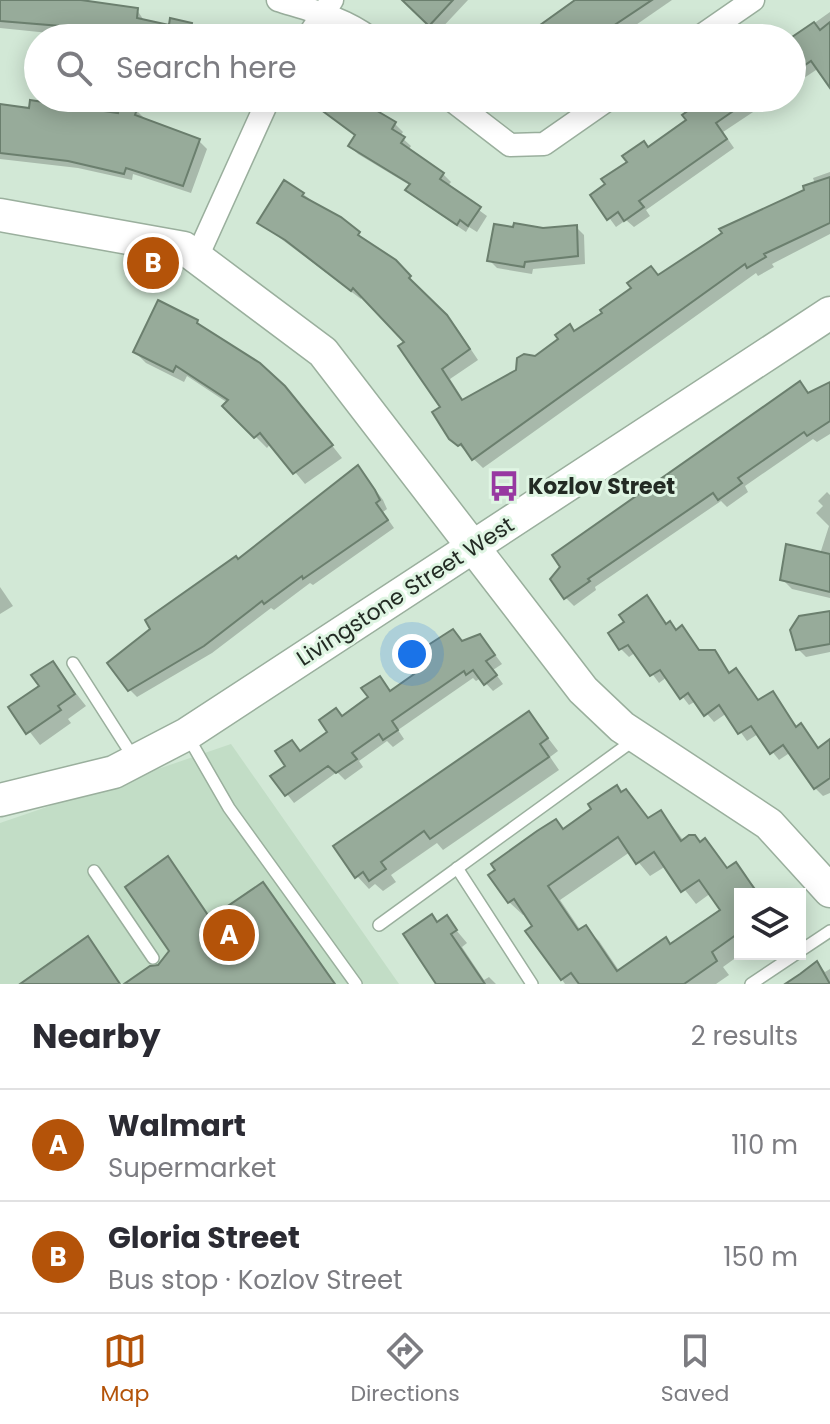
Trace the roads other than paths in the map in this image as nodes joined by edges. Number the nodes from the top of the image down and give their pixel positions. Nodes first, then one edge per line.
1 (278, 0) edge
2 (753, 0) edge
3 (328, 7) edge
4 (316, 24) edge
5 (352, 24) edge
6 (718, 24) edge
7 (263, 112) edge
8 (467, 112) edge
9 (590, 112) edge
10 (0, 215) edge
11 (197, 257) junction
12 (830, 313) edge
13 (471, 547) junction
14 (73, 663) dead end
15 (187, 734) junction
16 (637, 737) junction
17 (136, 760) junction
18 (0, 800) edge
19 (457, 868) junction
20 (94, 871) dead end
21 (830, 891) edge
22 (379, 925) dead end
23 (830, 931) edge
24 (806, 948) edge
25 (153, 958) dead end
26 (787, 960) edge
27 (356, 984) edge
28 (532, 984) edge
29 (751, 984) edge

1 - 3 street
2 - 6 street
3 - 4 street
3 - 5 street
7 - 11 street
8 - 9 street
10 - 11 street
11 - 13 street
12 - 13 street, Livingstone Street West
13 - 15 street, Livingstone Street West
13 - 16 street
14 - 17 lane
15 - 17 street, Livingstone Street West
15 - 27 lane
16 - 19 lane
16 - 21 street
17 - 18 street, Livingstone Street West
19 - 22 lane
19 - 28 lane
20 - 25 lane
23 - 24 lane
26 - 29 lane

